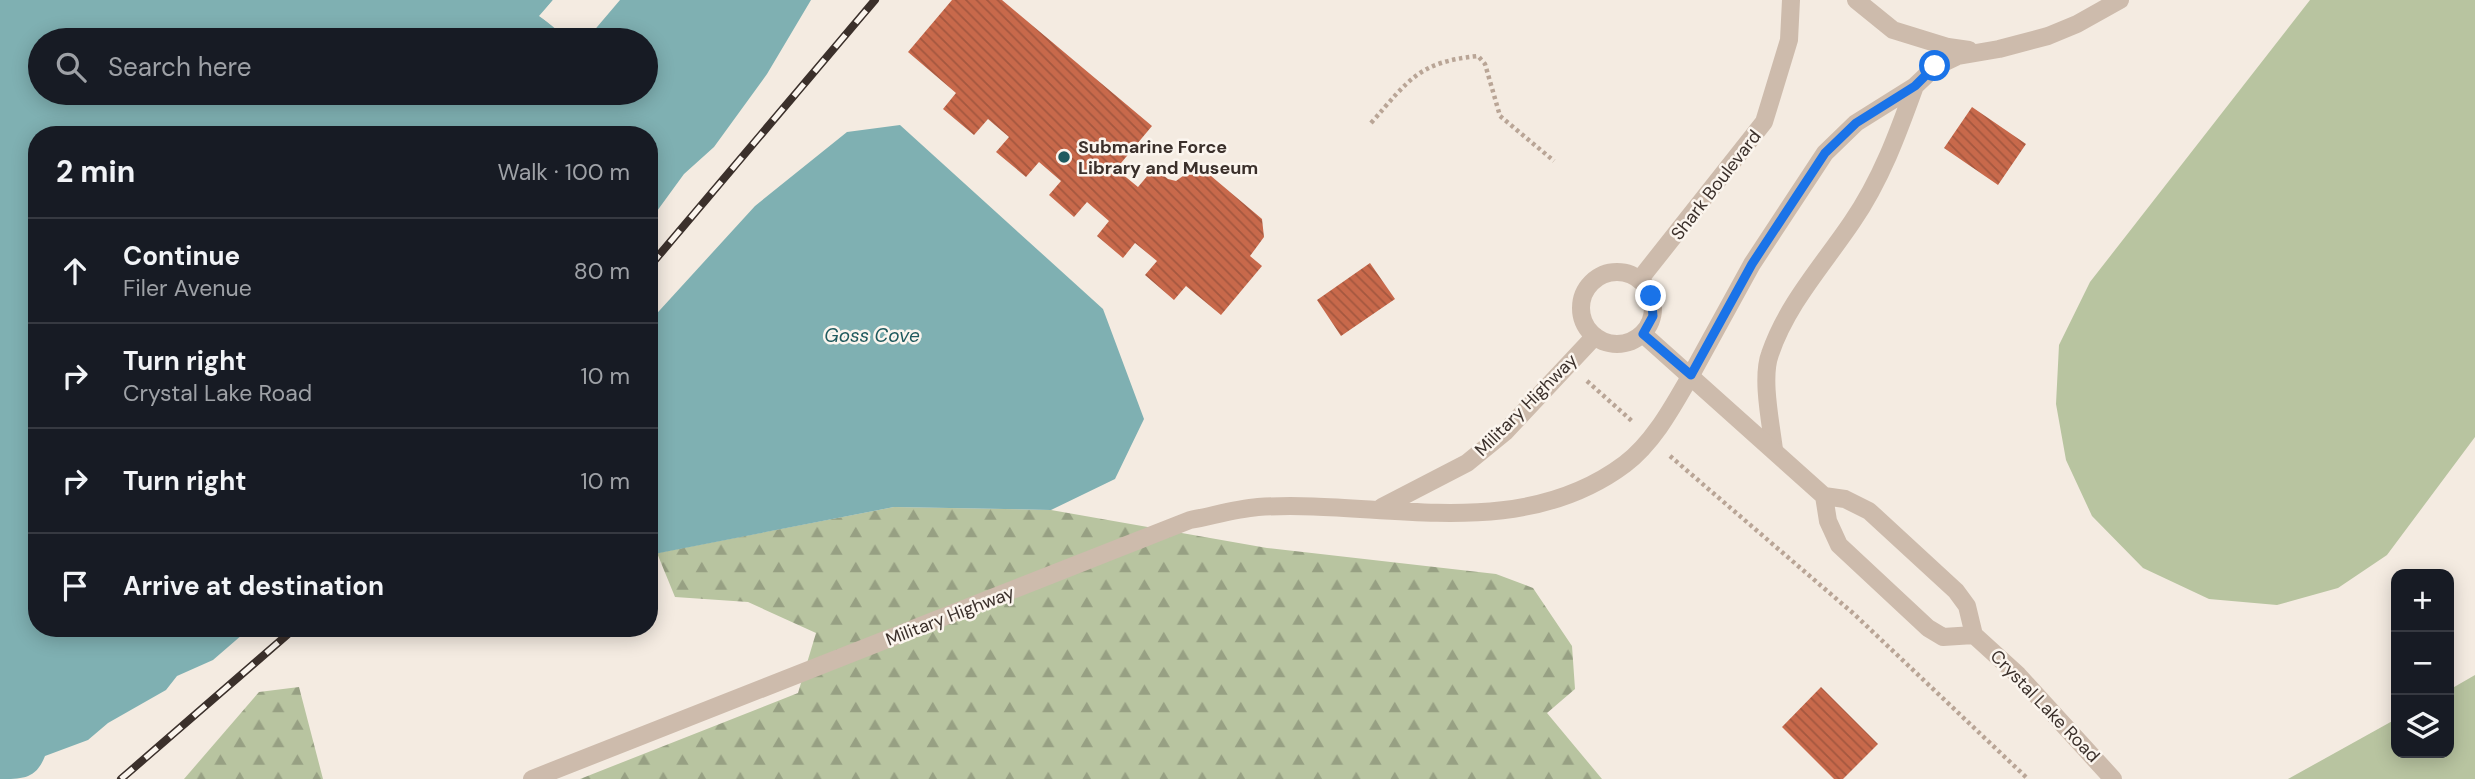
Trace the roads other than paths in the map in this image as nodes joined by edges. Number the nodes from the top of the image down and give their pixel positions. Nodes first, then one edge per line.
1 (1791, 0) edge
2 (1856, 0) edge
3 (2120, 0) edge
4 (1975, 51) junction
5 (1915, 86) junction
6 (1640, 279) junction
7 (1643, 334) junction
8 (1595, 336) junction
9 (1691, 375) junction
10 (1774, 450) junction
11 (1824, 496) junction
12 (1380, 508) junction
13 (1975, 635) junction
14 (532, 779) edge
15 (2113, 779) edge

1 - 6 street, Shark Boulevard
2 - 4 street
3 - 4 street
4 - 5 street, Military Highway
5 - 9 street, Military Highway
5 - 10 street
6 - 7 street
6 - 8 street
7 - 8 street
7 - 9 street, Crystal Lake Road
8 - 12 street, Military Highway
9 - 10 street, Crystal Lake Road
9 - 12 street, Military Highway
10 - 11 street, Crystal Lake Road
11 - 13 street, Crystal Lake Road
11 - 13 street, Crystal Lake Road
12 - 14 street, Military Highway
13 - 15 street, Crystal Lake Road

